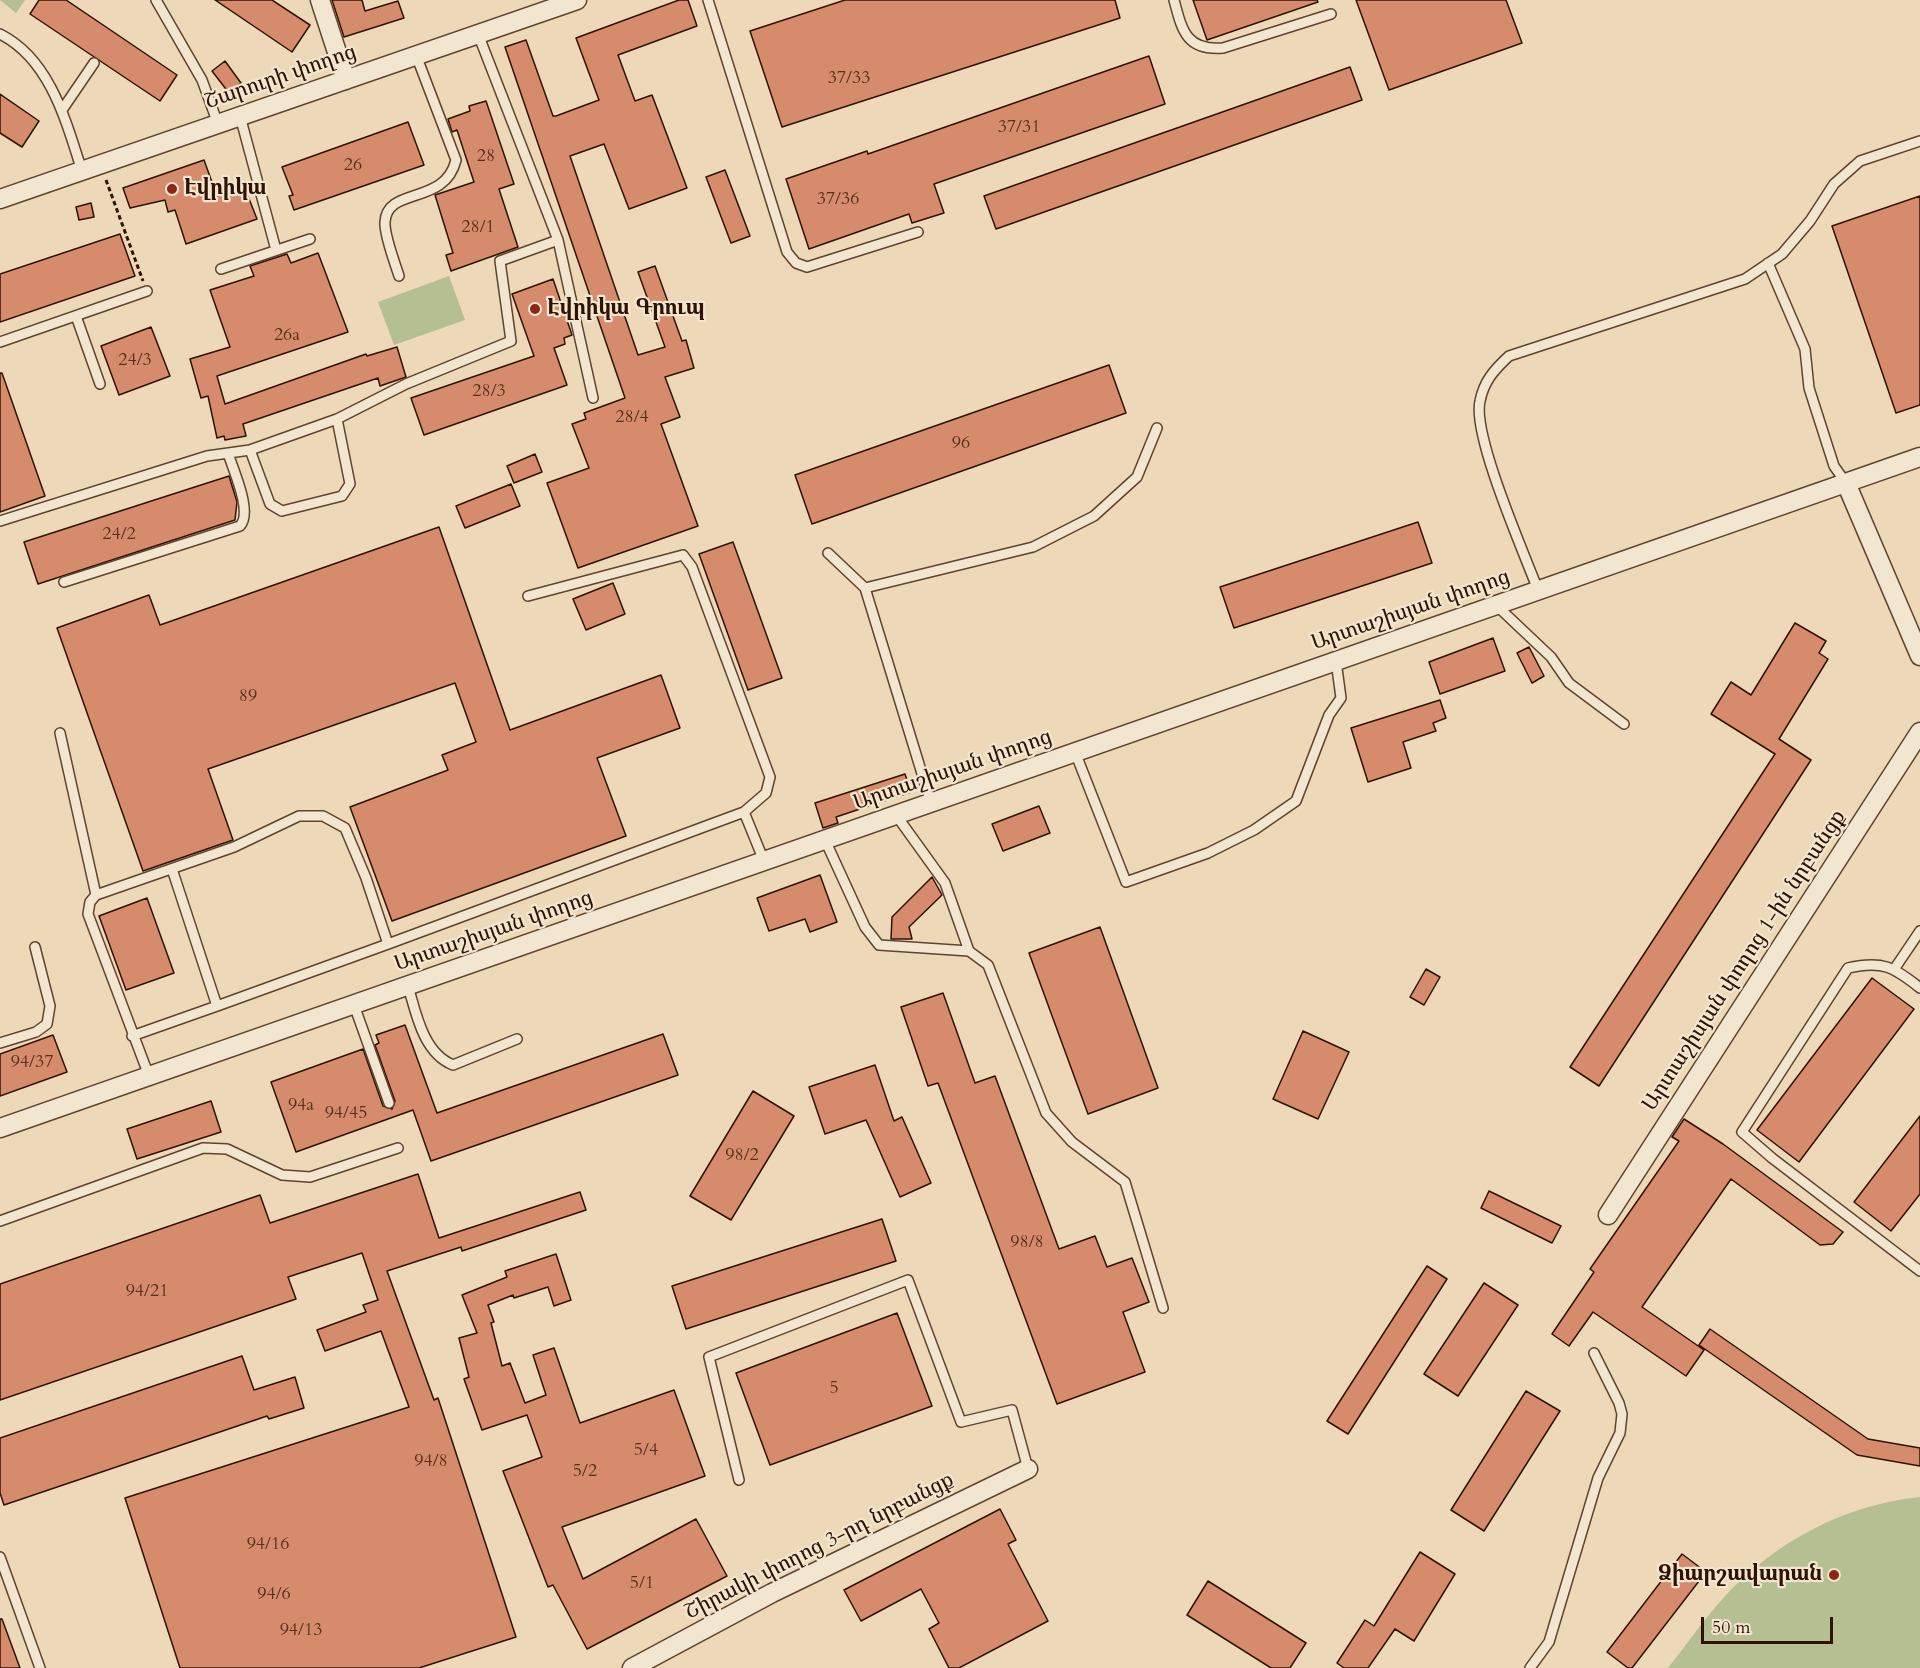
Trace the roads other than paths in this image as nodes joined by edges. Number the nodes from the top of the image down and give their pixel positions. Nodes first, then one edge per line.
1 (156, 0) edge
2 (320, 0) edge
3 (577, 0) edge
4 (708, 0) edge
5 (1174, 0) edge
6 (1331, 14) dead end
7 (0, 34) edge
8 (478, 34) junction
9 (417, 55) junction
10 (94, 63) dead end
11 (346, 80) junction
12 (62, 110) junction
13 (240, 116) junction
14 (218, 124) junction
15 (1920, 141) edge
16 (81, 171) junction
17 (0, 199) edge
18 (918, 232) dead end
19 (310, 239) dead end
20 (558, 240) junction
21 (276, 250) junction
22 (1768, 263) junction
23 (221, 269) dead end
24 (399, 276) dead end
25 (147, 291) road end
26 (76, 316) junction
27 (0, 342) edge
28 (100, 384) dead end
29 (593, 398) dead end
30 (337, 419) junction
31 (1157, 428) dead end
32 (250, 450) junction
33 (228, 453) junction
34 (1920, 457) edge
35 (1846, 483) junction
36 (0, 520) edge
37 (828, 553) dead end
38 (64, 582) dead end
39 (865, 588) junction
40 (1538, 590) junction
41 (528, 596) dead end
42 (1496, 605) junction
43 (1918, 646) edge
44 (1336, 661) junction
45 (1624, 724) dead end
46 (1920, 732) edge
47 (60, 733) dead end
48 (1075, 752) junction
49 (931, 803) junction
50 (744, 812) junction
51 (896, 815) junction
52 (825, 840) junction
53 (764, 861) junction
54 (172, 869) junction
55 (96, 895) junction
56 (1920, 931) edge
57 (388, 944) junction
58 (35, 947) dead end
59 (969, 951) junction
60 (1895, 968) junction
61 (408, 986) junction
62 (1920, 988) edge
63 (354, 1005) junction
64 (217, 1006) junction
65 (132, 1036) junction
66 (517, 1039) dead end
67 (0, 1043) edge
68 (148, 1077) junction
69 (389, 1103) dead end
70 (0, 1128) edge
71 (398, 1148) dead end
72 (1608, 1215) dead end
73 (0, 1221) edge
74 (1920, 1271) edge
75 (1163, 1308) dead end
76 (1594, 1353) dead end
77 (1028, 1469) joint
78 (739, 1480) dead end
79 (0, 1557) edge
80 (40, 1668) edge
81 (632, 1668) edge
82 (1530, 1668) edge

1 - 14 lane
2 - 11 street
3 - 8 street, Շարուրի փողոց
4 - 18 lane
5 - 6 lane
7 - 12 lane
8 - 9 street, Շարուրի փողոց
8 - 20 lane
9 - 11 street, Շարուրի փողոց
9 - 24 lane
10 - 12 lane
11 - 13 street, Շարուրի փողոց
12 - 16 lane
13 - 14 street, Շարուրի փողոց
13 - 21 lane
14 - 16 street, Շարուրի փողոց
15 - 22 lane
16 - 17 street, Շարուրի փողոց
19 - 21 lane
20 - 29 lane
20 - 30 lane
21 - 23 lane
22 - 35 lane
22 - 40 lane
25 - 26 lane
26 - 27 lane
26 - 28 lane
30 - 32 lane
30 - 32 lane
31 - 39 lane
32 - 33 lane
33 - 36 lane
33 - 38 lane
34 - 35 street, Արտաշիսյան փողոց
35 - 40 street, Արտաշիսյան փողոց
35 - 43 street
37 - 39 lane
39 - 49 lane
40 - 42 street, Արտաշիսյան փողոց
41 - 50 lane
42 - 44 street, Արտաշիսյան փողոց
42 - 45 lane
44 - 48 street, Արտաշիսյան փողոց
44 - 48 lane
46 - 72 street, Արտաշիսյան փողոց 1-ին նրբանցք
47 - 55 lane
48 - 49 street, Արտաշիսյան փողոց
49 - 51 street, Արտաշիսյան փողոց
50 - 53 lane
50 - 57 lane
51 - 52 street, Արտաշիսյան փողոց
51 - 59 lane
52 - 53 street, Արտաշիսյան փողոց
52 - 59 lane
53 - 61 street, Արտաշիսյան փողոց
54 - 55 lane
54 - 57 lane
54 - 64 lane
55 - 65 lane
56 - 60 lane
57 - 64 lane
58 - 67 lane
59 - 75 lane
60 - 62 lane
60 - 74 lane
61 - 63 street, Արտաշիսյան փողոց
61 - 66 lane
63 - 68 street, Արտաշիսյան փողոց
63 - 69 lane
64 - 65 lane
65 - 68 lane
68 - 70 street, Արտաշիսյան փողոց
71 - 73 lane
76 - 82 lane
77 - 78 lane
77 - 81 street, Շիրակի փողոց 3-րդ նրբանցք
79 - 80 lane

